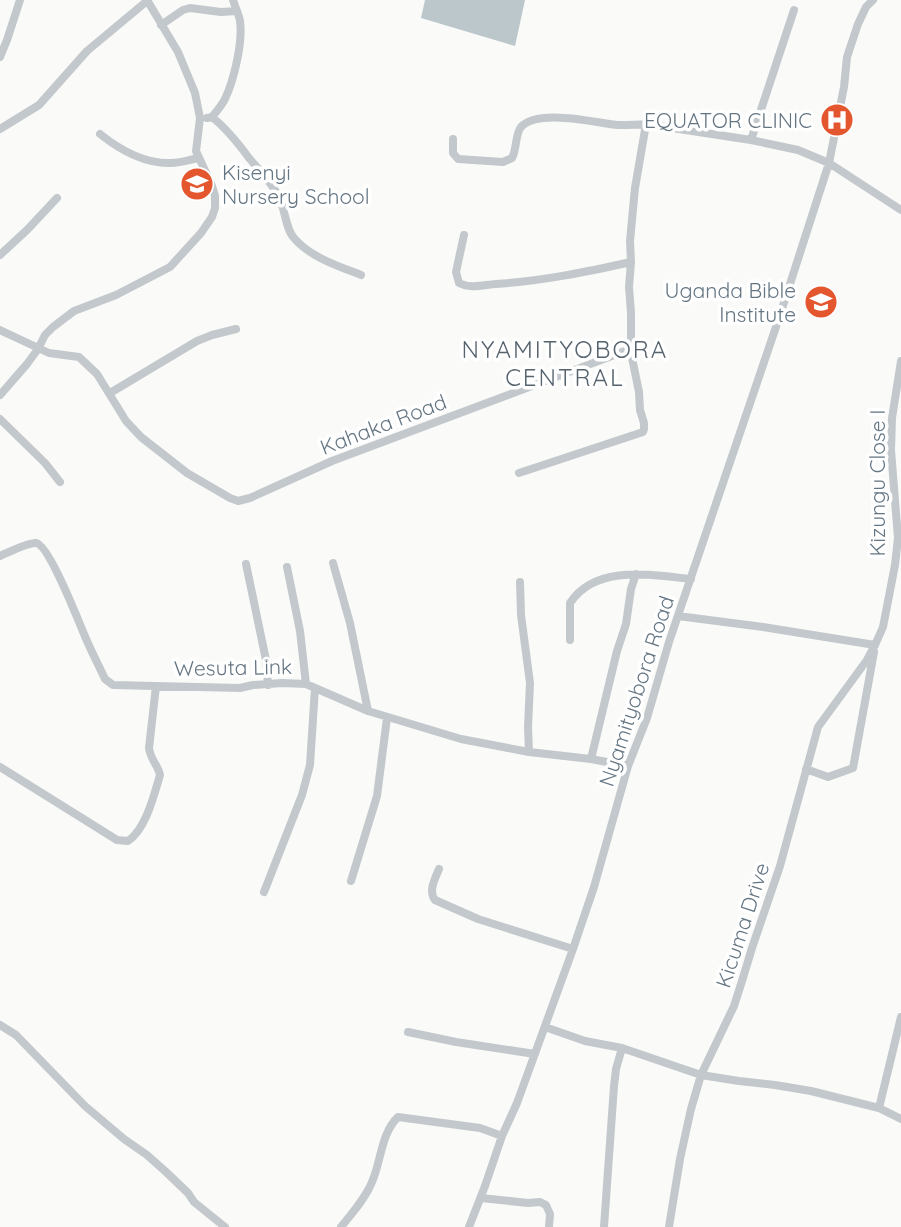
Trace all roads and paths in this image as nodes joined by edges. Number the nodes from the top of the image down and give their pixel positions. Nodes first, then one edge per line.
1 (20, 0) edge
2 (147, 0) edge
3 (233, 0) edge
4 (859, 0) edge
5 (873, 0) edge
6 (866, 8) junction
7 (794, 10) dead end
8 (237, 11) junction
9 (161, 24) junction
10 (0, 57) edge
11 (212, 117) junction
12 (200, 118) junction
13 (646, 124) junction
14 (0, 128) edge
15 (100, 134) dead end
16 (453, 139) dead end
17 (751, 140) junction
18 (198, 158) junction
19 (829, 163) junction
20 (57, 198) dead end
21 (901, 210) edge
22 (464, 235) dead end
23 (0, 255) edge
24 (631, 262) junction
25 (361, 275) dead end
26 (236, 329) dead end
27 (0, 330) edge
28 (38, 349) junction
29 (631, 353) junction
30 (901, 361) edge
31 (899, 376) edge
32 (110, 393) junction
33 (0, 395) edge
34 (0, 419) edge
35 (519, 473) dead end
36 (61, 482) dead end
37 (0, 556) edge
38 (333, 563) dead end
39 (246, 564) dead end
40 (287, 567) dead end
41 (636, 574) junction
42 (691, 579) junction
43 (520, 582) dead end
44 (678, 616) junction
45 (570, 640) dead end
46 (875, 645) junction
47 (306, 684) junction
48 (268, 685) junction
49 (156, 686) junction
50 (315, 688) junction
51 (368, 711) junction
52 (387, 718) junction
53 (529, 752) junction
54 (591, 759) junction
55 (628, 766) junction
56 (0, 767) edge
57 (806, 769) junction
58 (439, 869) dead end
59 (351, 881) dead end
60 (264, 892) dead end
61 (573, 949) junction
62 (901, 1017) edge
63 (0, 1025) edge
64 (545, 1027) junction
65 (408, 1031) dead end
66 (622, 1048) junction
67 (535, 1054) junction
68 (701, 1075) junction
69 (879, 1108) junction
70 (901, 1119) edge
71 (502, 1136) junction
72 (481, 1198) junction
73 (225, 1227) edge
74 (341, 1227) edge
75 (469, 1227) edge
76 (549, 1227) edge
77 (604, 1227) edge
78 (669, 1227) edge

1 - 10 street
2 - 9 street
2 - 14 street
3 - 8 street
4 - 6 street
5 - 6 street, Nyamityobora Road
6 - 19 street, Nyamityobora Road
7 - 17 street
8 - 9 street
8 - 11 street
9 - 12 street
11 - 12 street
11 - 25 street
12 - 18 street
13 - 16 street
13 - 17 street
13 - 24 street
15 - 18 street
17 - 19 street
18 - 28 street
19 - 21 street
19 - 42 street, Nyamityobora Road
20 - 23 street
22 - 24 street
24 - 29 street
26 - 32 street
27 - 28 street, Kahaka Road
28 - 32 street, Kahaka Road
28 - 33 street
29 - 32 street, Kahaka Road
29 - 35 street
30 - 31 street, Kizungu Close I
31 - 46 street, Kizungu Close I
34 - 36 street
37 - 49 street, Wesuta Link
38 - 51 street
39 - 48 street
40 - 47 street
41 - 42 street
41 - 45 street
41 - 54 street
42 - 44 street, Nyamityobora Road
43 - 53 street
44 - 46 street
44 - 55 street, Nyamityobora Road
46 - 57 street, Kicuma Drive
46 - 57 street
47 - 48 street, Wesuta Link
47 - 50 street, Wesuta Link
48 - 49 street, Wesuta Link
49 - 56 street
50 - 51 street, Wesuta Link
50 - 60 street
51 - 52 street, Wesuta Link
52 - 53 street, Wesuta Link
52 - 59 street
53 - 54 street, Wesuta Link
54 - 55 street, Wesuta Link
55 - 61 street, Nyamityobora Road
57 - 68 street, Kicuma Drive
58 - 61 street
61 - 64 street, Nyamityobora Road
62 - 69 street
63 - 73 street
64 - 66 street
64 - 67 street, Nyamityobora Road
65 - 67 street
66 - 68 street
66 - 77 street
67 - 71 street, Nyamityobora Road
68 - 69 street
68 - 78 street, Kicuma Drive
69 - 70 street
71 - 72 street, Nyamityobora Road
71 - 74 street
72 - 75 street, Nyamityobora Road
72 - 76 street

